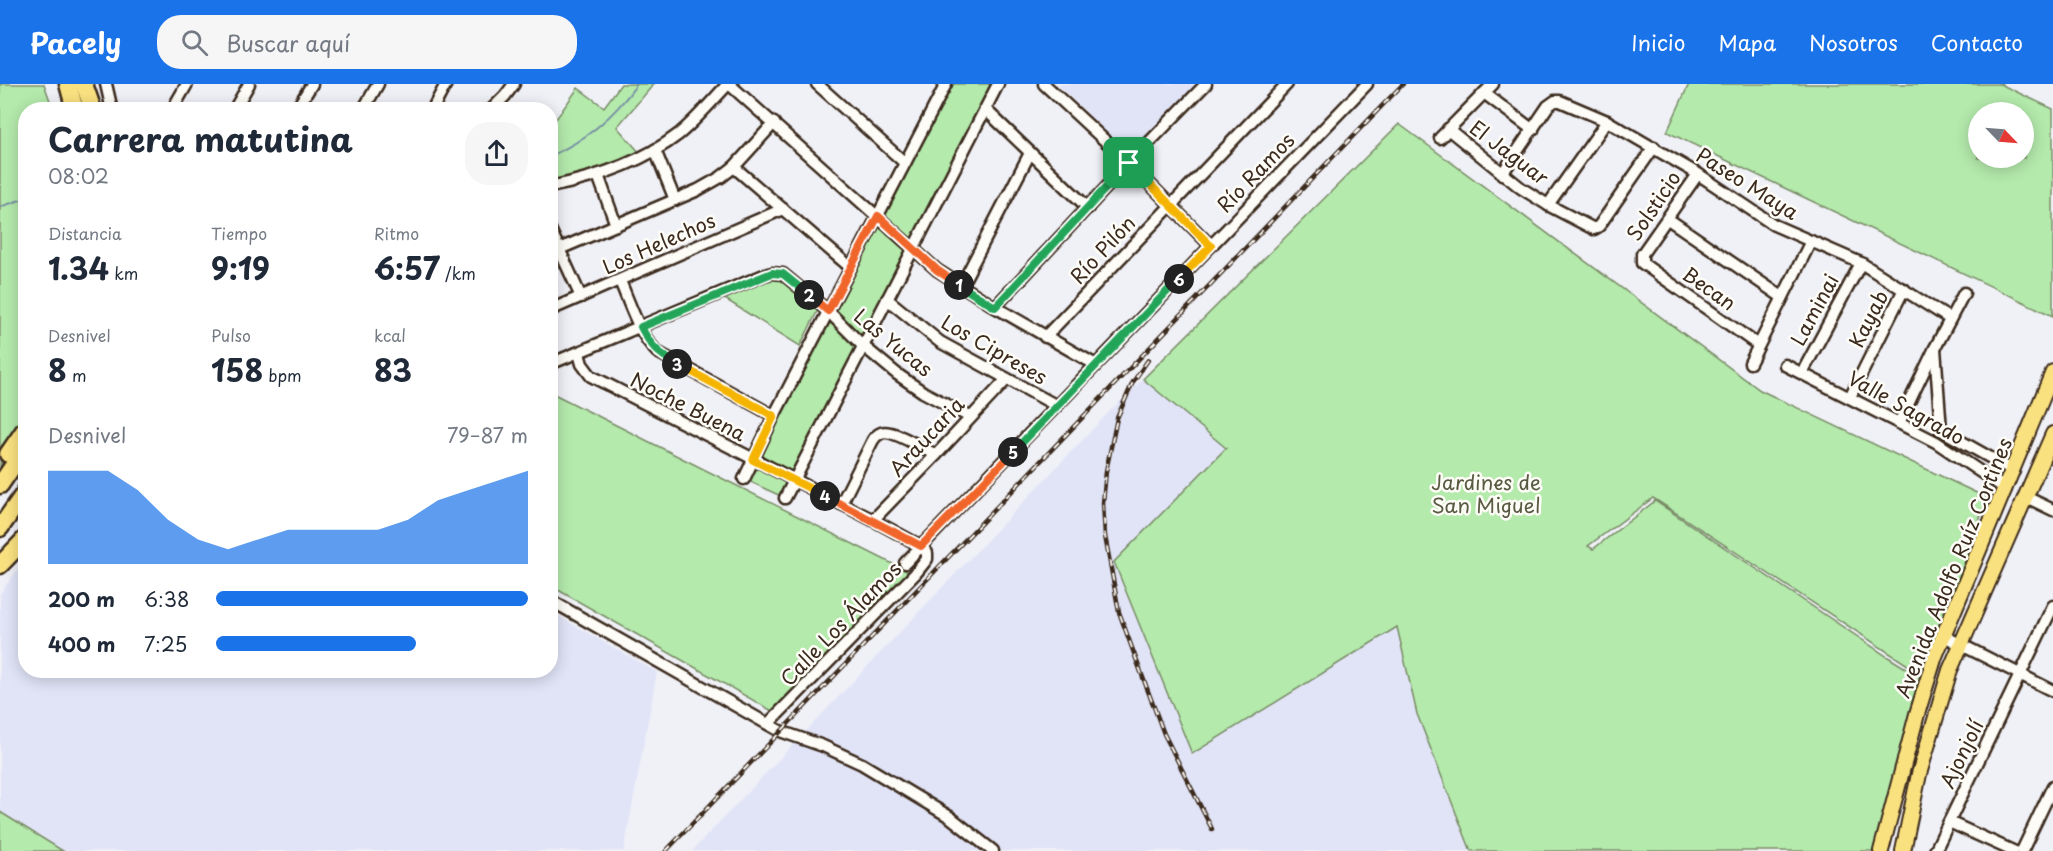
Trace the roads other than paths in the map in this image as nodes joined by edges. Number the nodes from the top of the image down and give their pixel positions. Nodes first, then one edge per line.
1 (68, 84) edge
2 (84, 84) edge
3 (104, 84) edge
4 (249, 84) edge
5 (312, 84) edge
6 (378, 84) edge
7 (446, 84) edge
8 (514, 84) edge
9 (729, 84) edge
10 (817, 84) edge
11 (998, 84) edge
12 (1044, 84) edge
13 (1206, 84) edge
14 (1287, 84) edge
15 (1367, 84) edge
16 (1493, 84) edge
17 (943, 85) edge
18 (183, 86) edge
19 (1484, 93) junction
20 (73, 102) edge
21 (90, 102) edge
22 (109, 102) edge
23 (176, 102) edge
24 (239, 102) edge
25 (301, 102) edge
26 (368, 102) edge
27 (436, 102) edge
28 (499, 102) edge
29 (986, 110) junction
30 (1607, 121) junction
31 (774, 123) junction
32 (1533, 130) junction
33 (1654, 147) junction
34 (654, 150) junction
35 (1030, 153) junction
36 (905, 163) junction
37 (1129, 163) junction
38 (734, 167) junction
39 (1502, 174) junction
40 (1698, 174) junction
41 (598, 176) junction
42 (558, 185) edge
43 (675, 200) junction
44 (1170, 204) junction
45 (1548, 205) junction
46 (1088, 208) junction
47 (783, 209) junction
48 (878, 216) junction
49 (1668, 219) junction
50 (616, 225) junction
51 (1810, 241) junction
52 (1211, 246) junction
53 (912, 249) junction
54 (558, 250) edge
55 (558, 257) edge
56 (1641, 259) joint
57 (1861, 263) junction
58 (850, 267) junction
59 (620, 281) junction
60 (961, 286) junction
61 (1904, 290) junction
62 (1964, 293) dead end
63 (580, 297) junction
64 (1782, 297) junction
65 (887, 299) junction
66 (558, 307) edge
67 (995, 307) junction
68 (828, 311) junction
69 (1950, 319) junction
70 (641, 327) junction
71 (1045, 337) junction
72 (862, 345) junction
73 (1758, 345) junction
74 (1935, 348) junction
75 (579, 352) junction
76 (558, 361) edge
77 (1750, 363) dead end
78 (1096, 365) junction
79 (1785, 365) dead end
80 (2053, 372) edge
81 (1802, 373) junction
82 (1006, 379) junction
83 (1850, 397) junction
84 (1057, 406) junction
85 (774, 416) junction
86 (970, 417) junction
87 (1899, 423) junction
88 (1941, 430) junction
89 (2053, 434) edge
90 (18, 439) edge
91 (1936, 442) junction
92 (936, 455) junction
93 (18, 459) edge
94 (753, 460) junction
95 (0, 465) edge
96 (2014, 471) junction
97 (744, 479) dead end
98 (794, 480) junction
99 (0, 485) edge
100 (2006, 489) junction
101 (2026, 497) junction
102 (785, 498) dead end
103 (18, 502) edge
104 (841, 504) junction
105 (2053, 510) edge
106 (873, 520) junction
107 (0, 528) edge
108 (18, 546) edge
109 (921, 546) junction
110 (905, 563) dead end
111 (0, 565) edge
112 (558, 605) edge
113 (2053, 606) edge
114 (1944, 636) junction
115 (1961, 644) junction
116 (2021, 674) junction
117 (2053, 691) edge
118 (768, 724) junction
119 (2053, 786) edge
120 (1949, 822) junction
121 (993, 851) edge
122 (1881, 851) edge
123 (1903, 851) edge
124 (1935, 851) edge
125 (2013, 851) edge
126 (2022, 851) edge

1 - 20 highway
2 - 21 highway
3 - 22 street
4 - 24 street
5 - 25 street
6 - 26 street
7 - 27 street
8 - 28 street
9 - 31 street
9 - 34 street
10 - 36 street
11 - 29 street
12 - 37 street
13 - 37 street
14 - 44 street, Río Pilón
15 - 52 street, Río Ramos
16 - 19 street
17 - 36 street
18 - 23 street
19 - 32 street
19 - 39 street, El Jaguar
29 - 35 street
29 - 53 street
30 - 32 street, Paseo Maya
30 - 33 street, Paseo Maya
30 - 45 street
31 - 38 street
31 - 48 street
32 - 39 street
33 - 40 street, Paseo Maya
33 - 45 street, El Jaguar
34 - 41 street
34 - 43 street
35 - 46 street
35 - 60 street
36 - 48 street
37 - 44 street
37 - 46 street
38 - 43 street
38 - 47 street
39 - 45 street, El Jaguar
40 - 49 street, Solsticio
40 - 51 street, Paseo Maya
41 - 42 street
41 - 50 street
43 - 50 street
44 - 52 street
44 - 71 street, Río Pilón
46 - 67 street
47 - 58 street
47 - 59 street, Los Helechos
48 - 53 street
48 - 58 street
49 - 56 street, Solsticio
49 - 64 street
50 - 54 street
51 - 57 street, Paseo Maya
51 - 64 street
52 - 78 street, Río Ramos
53 - 60 street
53 - 65 street
55 - 63 street
56 - 73 street, Becan
57 - 61 street, Paseo Maya
57 - 81 street, Laminai
58 - 68 street
59 - 63 street, Los Helechos
59 - 70 street
60 - 67 street
61 - 69 street, Paseo Maya
61 - 83 street, Kayab
62 - 69 street
63 - 66 street, Los Helechos
64 - 73 street
65 - 72 street
65 - 82 street, Los Cipreses
67 - 71 street
68 - 70 street, Las Yucas
68 - 72 street, Las Yucas
68 - 85 street
69 - 74 street
70 - 75 street, Las Yucas
70 - 85 street
71 - 78 street
72 - 86 street, Las Yucas
72 - 98 street
73 - 77 street
74 - 87 street
74 - 88 street
75 - 76 street, Las Yucas
75 - 94 street, Noche Buena
78 - 84 street, Calle Los Álamos
79 - 81 street, Valle Sagrado
80 - 96 main road, Avenida Adolfo Ruíz Cortines
81 - 83 street, Valle Sagrado
82 - 84 street, Los Cipreses
82 - 86 street, Araucaria
83 - 87 street, Valle Sagrado
84 - 109 street, Calle Los Álamos
85 - 94 street
86 - 92 street, Araucaria
87 - 91 street, Valle Sagrado
88 - 91 street
88 - 96 street
89 - 101 main road, Avenida Adolfo Ruíz Cortines
90 - 95 highway
91 - 100 street, Valle Sagrado
92 - 104 street
92 - 106 street, Araucaria
93 - 99 highway
94 - 97 street
94 - 98 street, Noche Buena
96 - 100 main road, Avenida Adolfo Ruíz Cortines
98 - 102 street
98 - 104 street, Noche Buena
100 - 114 main road, Avenida Adolfo Ruíz Cortines
101 - 105 street
101 - 115 main road, Avenida Adolfo Ruíz Cortines
103 - 107 highway
104 - 106 street, Noche Buena
106 - 109 street, Noche Buena
108 - 111 highway
109 - 110 street, Calle Los Álamos
109 - 118 street, Calle Los Álamos
112 - 118 street
113 - 116 street, Ajonjolí
114 - 115 street
114 - 122 main road, Avenida Adolfo Ruíz Cortines
115 - 116 street
115 - 123 main road, Avenida Adolfo Ruíz Cortines
116 - 117 street
116 - 120 street, Ajonjolí
118 - 121 street
119 - 126 street
120 - 124 street, Ajonjolí
120 - 125 street

